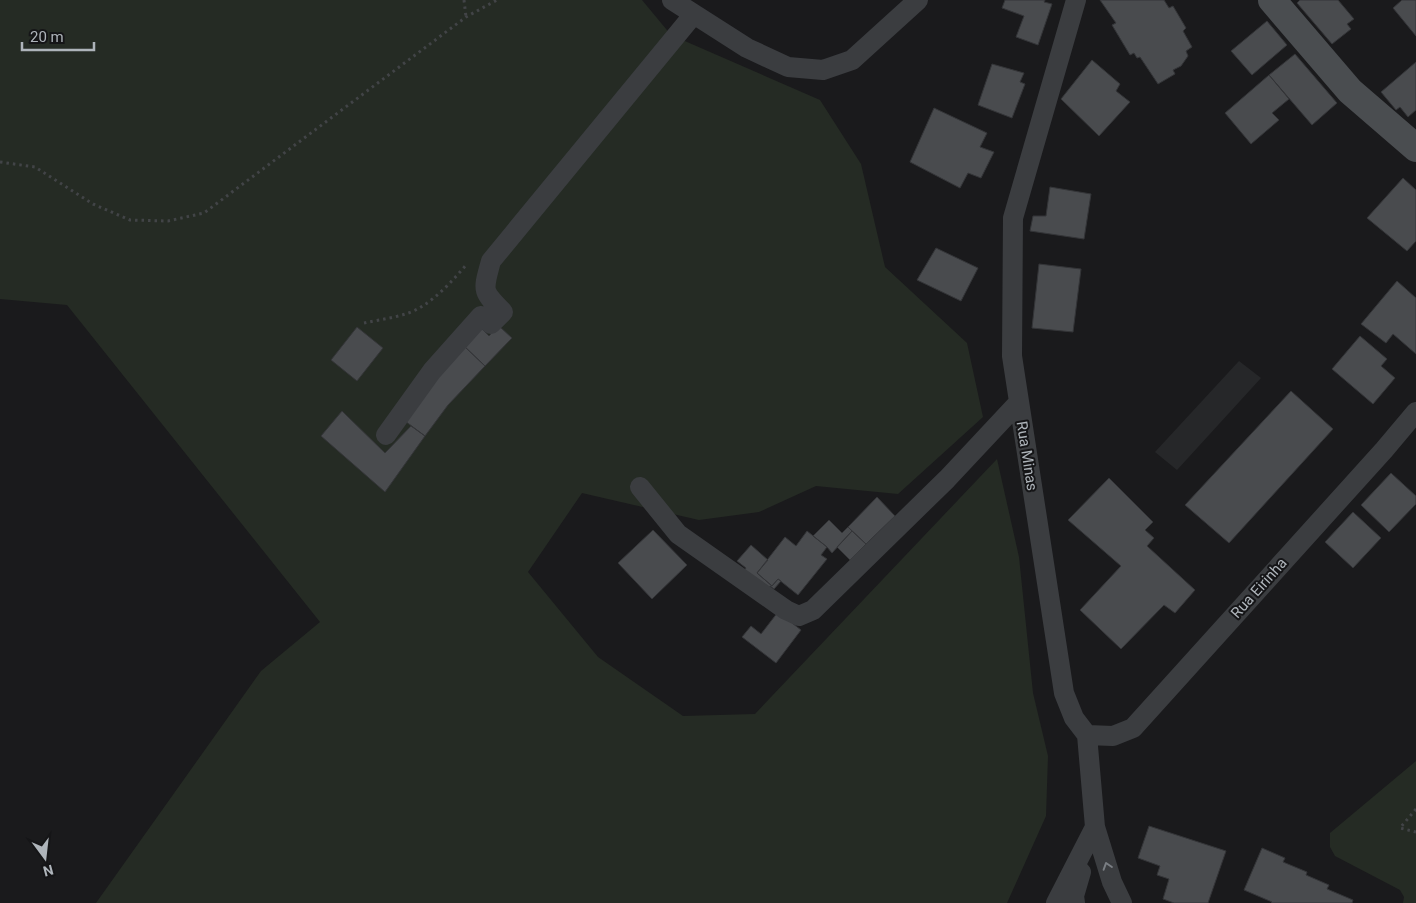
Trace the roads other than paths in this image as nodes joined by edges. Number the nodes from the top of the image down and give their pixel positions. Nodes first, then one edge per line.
1 (672, 0) edge
2 (918, 0) edge
3 (1076, 0) edge
4 (1272, 0) edge
5 (694, 14) junction
6 (1416, 148) edge
7 (1019, 402) junction
8 (1416, 412) edge
9 (386, 435) dead end
10 (640, 488) dead end
11 (1087, 735) junction
12 (1095, 827) junction
13 (1056, 903) edge
14 (1075, 903) edge
15 (1122, 903) edge

1 - 5 street
2 - 5 street
3 - 7 street, Rua Minas
4 - 6 street
5 - 9 street
7 - 10 street
7 - 11 street, Rua Minas
8 - 11 street, Rua Eirinha
11 - 12 street
12 - 13 street
12 - 14 street
15 -> 12 street

